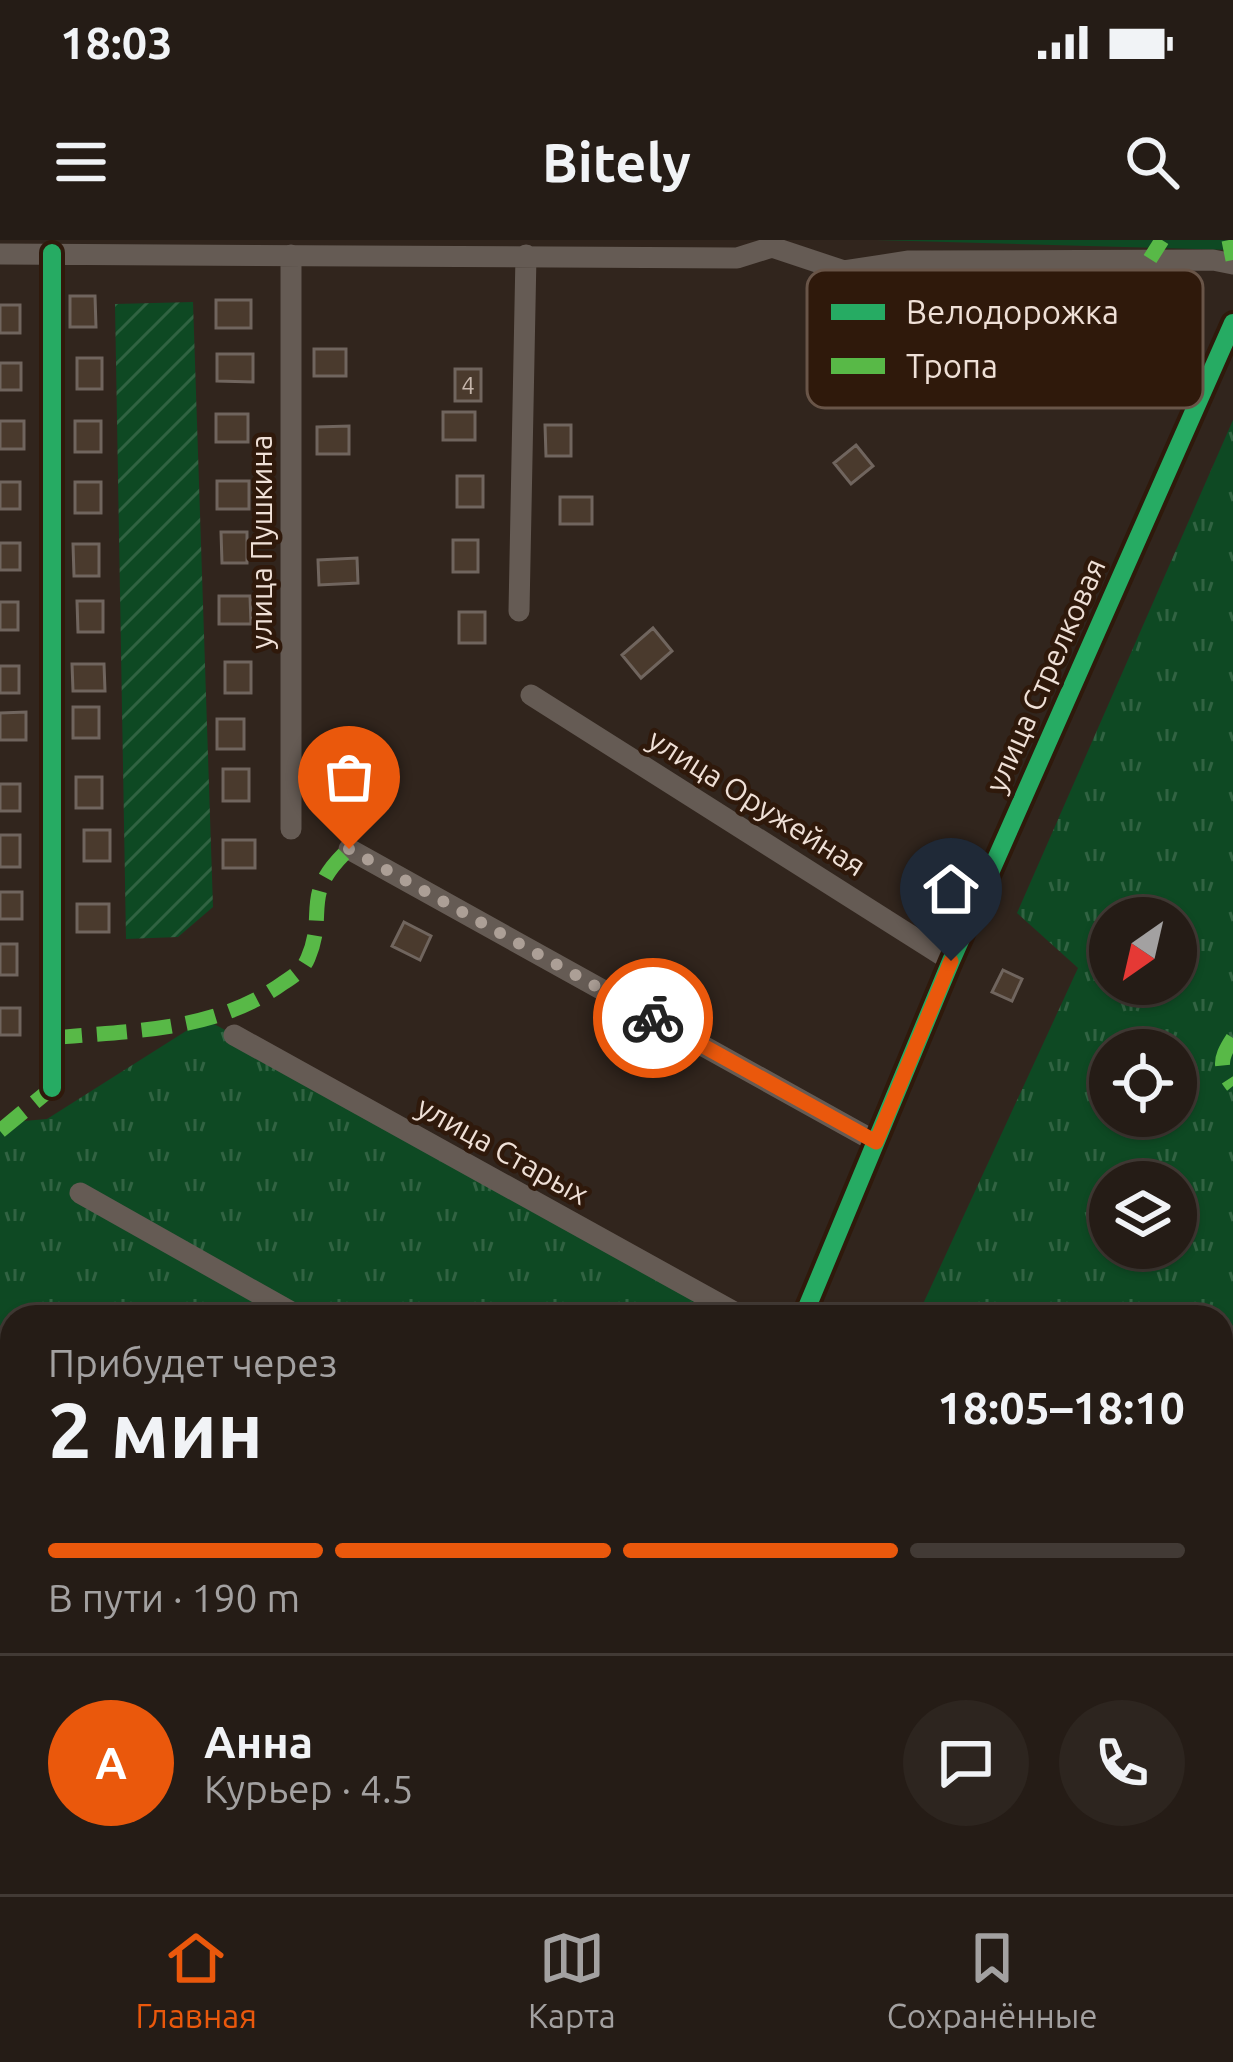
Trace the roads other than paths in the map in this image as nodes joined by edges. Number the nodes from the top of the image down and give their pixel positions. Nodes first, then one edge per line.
1 (772, 244) edge
2 (52, 253) junction
3 (0, 254) edge
4 (291, 255) junction
5 (526, 255) junction
6 (1233, 264) edge
7 (841, 270) edge
8 (850, 270) edge
9 (1233, 323) edge
10 (1203, 391) edge
11 (1195, 408) edge
12 (519, 610) dead end
13 (531, 695) dead end
14 (291, 829) dead end
15 (349, 849) dead end
16 (951, 961) junction
17 (234, 1035) dead end
18 (52, 1088) dead end
19 (876, 1142) junction
20 (80, 1193) dead end
21 (279, 1305) edge
22 (721, 1305) edge
23 (808, 1305) edge

1 - 5 street
1 - 7 street
2 - 3 street
2 - 4 street
2 - 18 street
4 - 5 street
4 - 14 street, улица Пушкина
5 - 12 street
6 - 8 street
9 - 10 street, улица Стрелковая
11 - 16 street, улица Стрелковая
13 - 16 street, улица Оружейная
15 - 19 street
16 - 19 street, улица Стрелковая
17 - 22 street, улица Старых
19 - 23 street, улица Стрелковая
20 - 21 street

